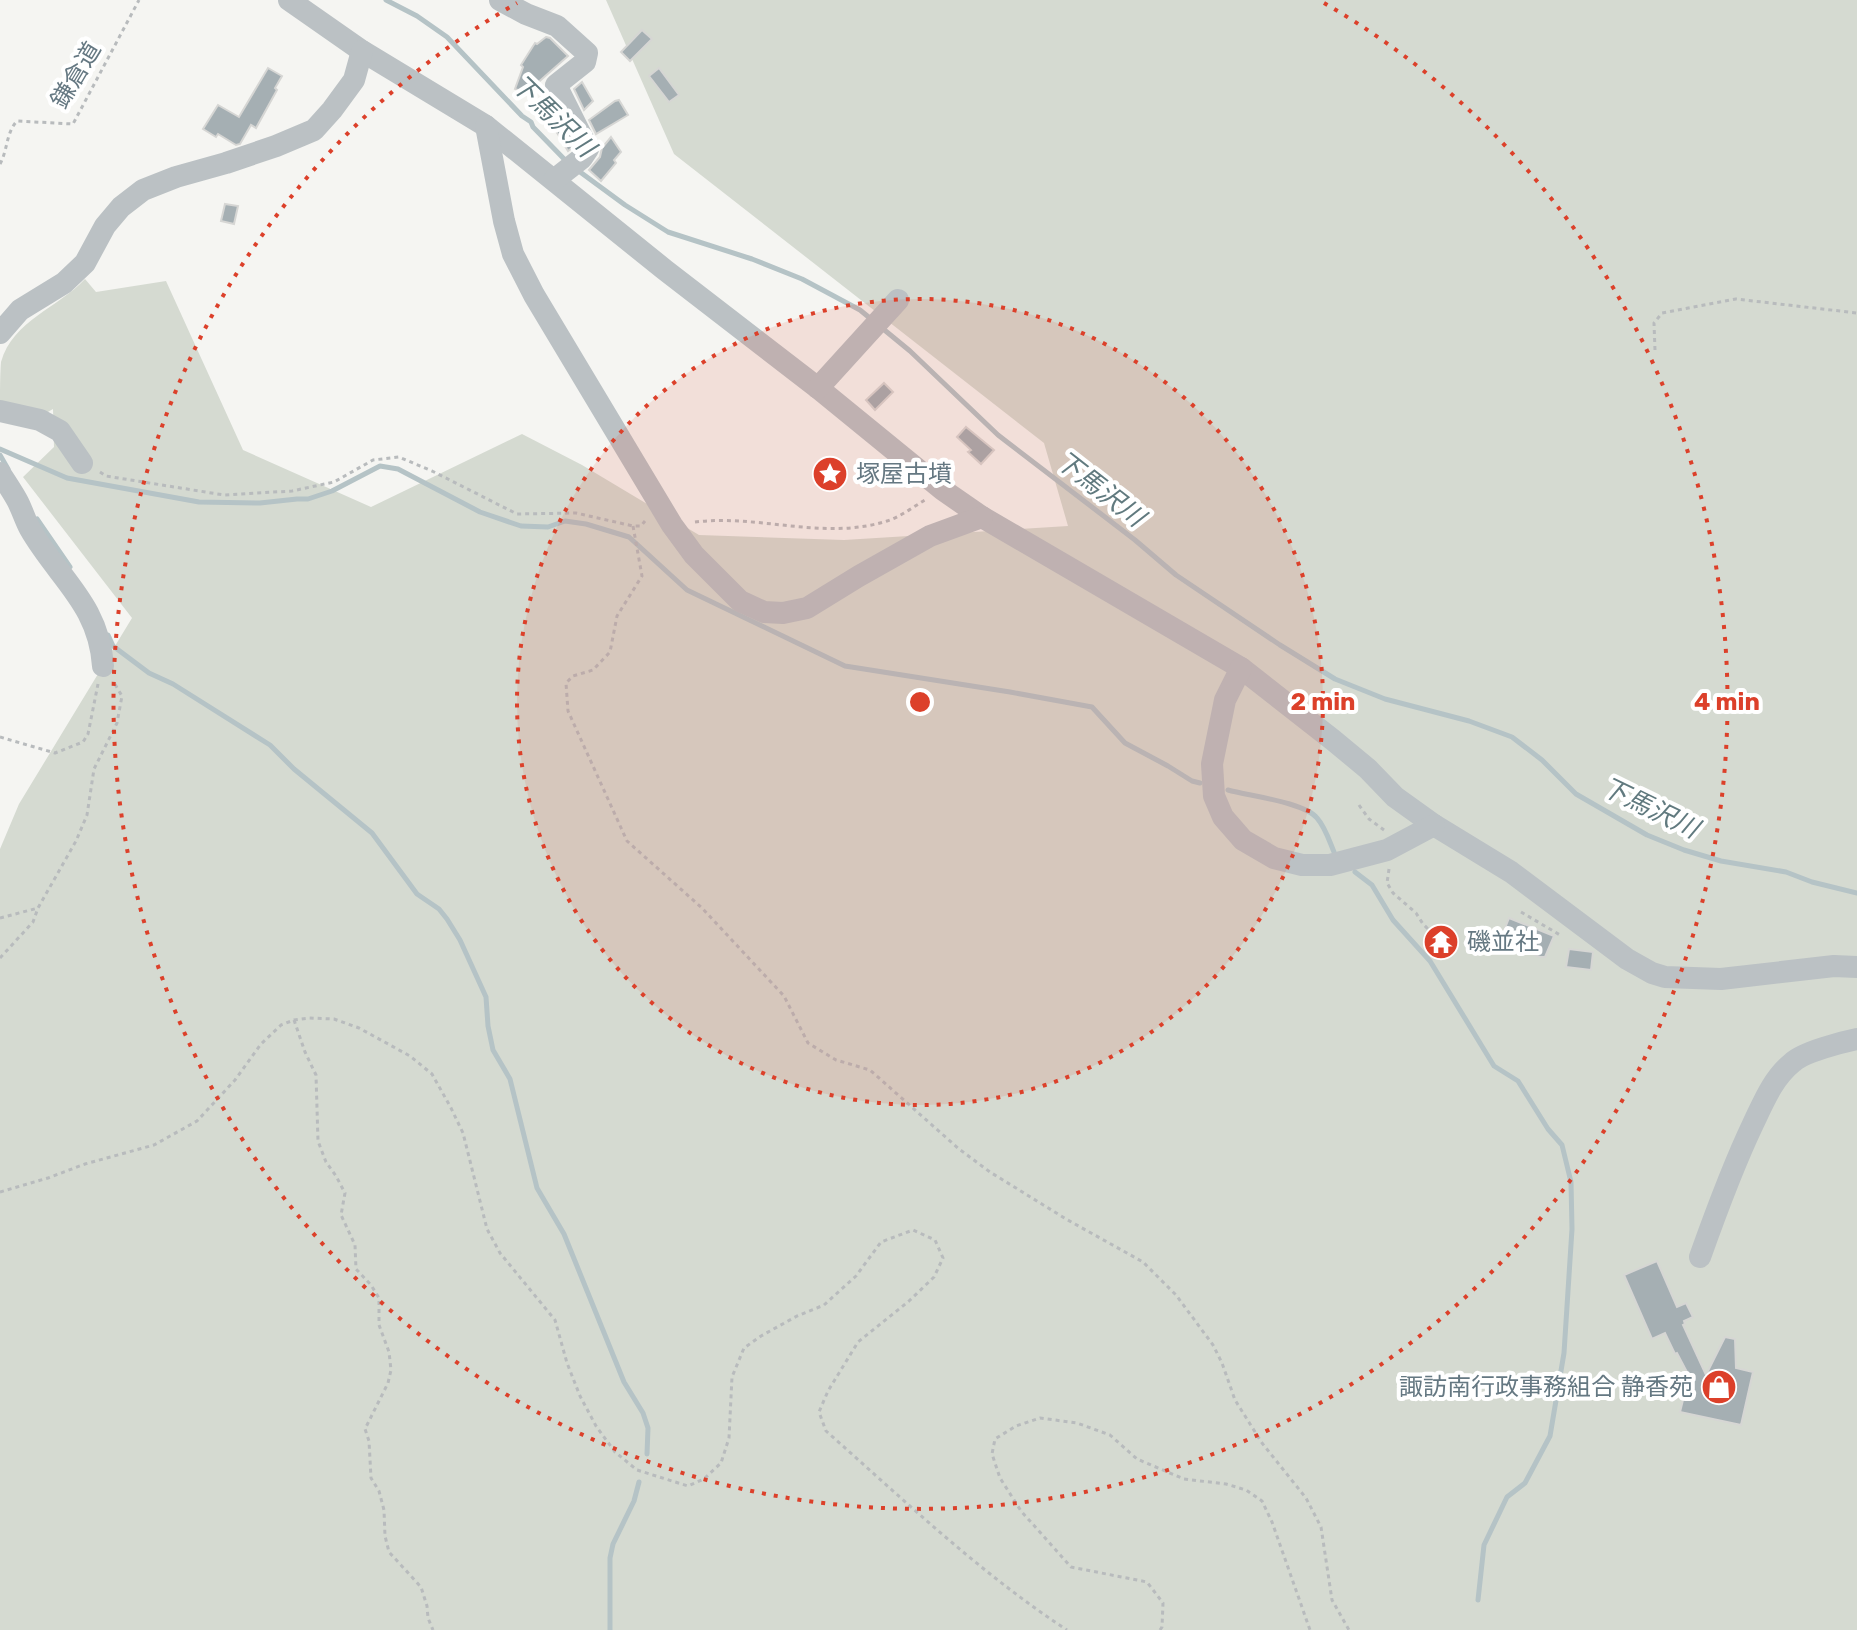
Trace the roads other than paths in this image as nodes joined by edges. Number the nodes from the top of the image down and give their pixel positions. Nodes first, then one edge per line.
1 (289, 0) edge
2 (500, 0) edge
3 (362, 51) junction
4 (486, 126) junction
5 (558, 176) junction
6 (884, 316) dead end
7 (0, 333) edge
8 (818, 388) junction
9 (0, 411) edge
10 (82, 463) road end
11 (0, 473) edge
12 (982, 517) junction
13 (103, 666) road end
14 (1241, 668) junction
15 (1434, 825) junction
16 (1857, 967) edge
17 (1857, 1039) edge
18 (1700, 1257) dead end

1 - 3 street
2 - 5 street
3 - 4 street
3 - 7 street
4 - 5 street
4 - 12 street
5 - 8 street
6 - 8 street
8 - 12 street
9 - 10 street
11 - 13 street
12 - 14 street
14 - 15 street
14 - 15 street
15 - 16 street
17 - 18 street

